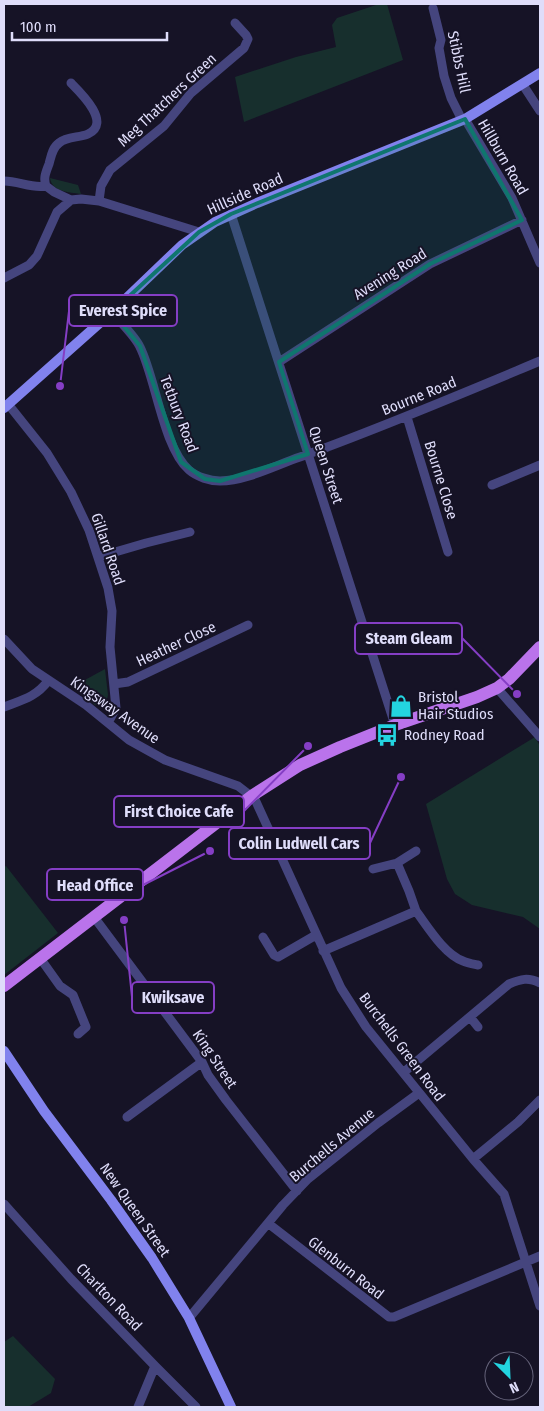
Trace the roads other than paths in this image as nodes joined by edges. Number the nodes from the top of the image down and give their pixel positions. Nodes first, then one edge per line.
1 (433, 8) dead end
2 (235, 23) dead end
3 (540, 73) edge
4 (71, 84) dead end
5 (523, 85) junction
6 (540, 111) edge
7 (464, 120) junction
8 (4, 181) edge
9 (46, 186) junction
10 (71, 200) junction
11 (99, 201) junction
12 (231, 214) junction
13 (522, 220) junction
14 (199, 232) junction
15 (540, 263) edge
16 (4, 278) edge
17 (112, 312) junction
18 (540, 361) edge
19 (280, 362) junction
20 (6, 406) edge
21 (407, 416) junction
22 (308, 454) junction
23 (540, 464) edge
24 (492, 485) dead end
25 (190, 532) dead end
26 (448, 552) dead end
27 (98, 556) junction
28 (248, 625) dead end
29 (4, 639) edge
30 (540, 647) edge
31 (48, 681) junction
32 (114, 684) junction
33 (497, 688) junction
34 (4, 707) edge
35 (108, 723) junction
36 (396, 725) junction
37 (540, 737) edge
38 (252, 795) junction
39 (416, 851) dead end
40 (397, 863) junction
41 (373, 869) dead end
42 (416, 911) junction
43 (94, 917) junction
44 (316, 935) junction
45 (262, 937) dead end
46 (323, 951) junction
47 (40, 958) junction
48 (478, 965) dead end
49 (540, 983) edge
50 (4, 986) edge
51 (470, 1017) junction
52 (478, 1026) dead end
53 (78, 1034) dead end
54 (4, 1051) edge
55 (202, 1062) junction
56 (404, 1072) junction
57 (419, 1093) junction
58 (540, 1100) edge
59 (126, 1116) dead end
60 (473, 1159) junction
61 (297, 1191) junction
62 (4, 1204) edge
63 (269, 1224) junction
64 (540, 1256) edge
65 (525, 1263) junction
66 (540, 1306) edge
67 (189, 1318) junction
68 (154, 1366) junction
69 (138, 1407) edge
70 (196, 1407) edge
71 (231, 1407) edge

1 - 7 street, Stibbs Hill
2 - 11 street, Meg Thatchers Green
3 - 5 street, Hillside Road
4 - 9 street
5 - 6 street
5 - 7 street, Hillside Road
7 - 12 street, Hillside Road
7 - 13 street, Hillburn Road
8 - 9 street
9 - 10 street
10 - 11 street
10 - 16 street
11 - 14 street
12 - 14 street, Hillside Road
12 - 19 street, Queen Street
13 - 15 street, Hillburn Road
13 - 19 street, Avening Road
14 - 17 street, Hillside Road
17 - 20 street, Hillside Road
17 - 22 street, Tetbury Road
18 - 21 street, Bourne Road
19 - 22 street, Queen Street
20 - 27 street, Gillard Road
21 - 22 street, Bourne Road
21 - 26 street, Bourne Close
22 - 36 street, Queen Street
23 - 24 street
25 - 27 street
27 - 32 street, Gillard Road
28 - 32 street, Heather Close
29 - 31 street, Kingsway Avenue
30 - 33 main road
31 - 34 street
31 - 35 street, Kingsway Avenue
32 - 35 street, Gillard Road
33 - 36 main road
33 - 37 street
35 - 38 street, Kingsway Avenue
36 - 38 main road
38 - 43 main road
38 - 44 street, Burchells Green Road
39 - 40 street
40 - 41 street
40 - 42 street
42 - 46 street
42 - 48 street
43 - 47 main road
43 - 55 street, King Street
44 - 45 street
44 - 46 street, Burchells Green Road
46 - 56 street, Burchells Green Road
47 - 50 main road
47 - 53 street
49 - 51 street
51 - 52 street
51 - 56 street
54 - 67 street, New Queen Street
55 - 59 street
55 - 61 street, King Street
56 - 57 street, Burchells Green Road
57 - 60 street, Burchells Green Road
57 - 61 street, Burchells Avenue
58 - 60 street
60 - 65 street, Burchells Green Road
61 - 63 street, Burchells Avenue
62 - 68 street, Charlton Road
63 - 65 street, Glenburn Road
63 - 67 street
64 - 65 street
65 - 66 street, Burchells Green Road
67 - 71 street, New Queen Street
68 - 69 street
68 - 70 street, Charlton Road

